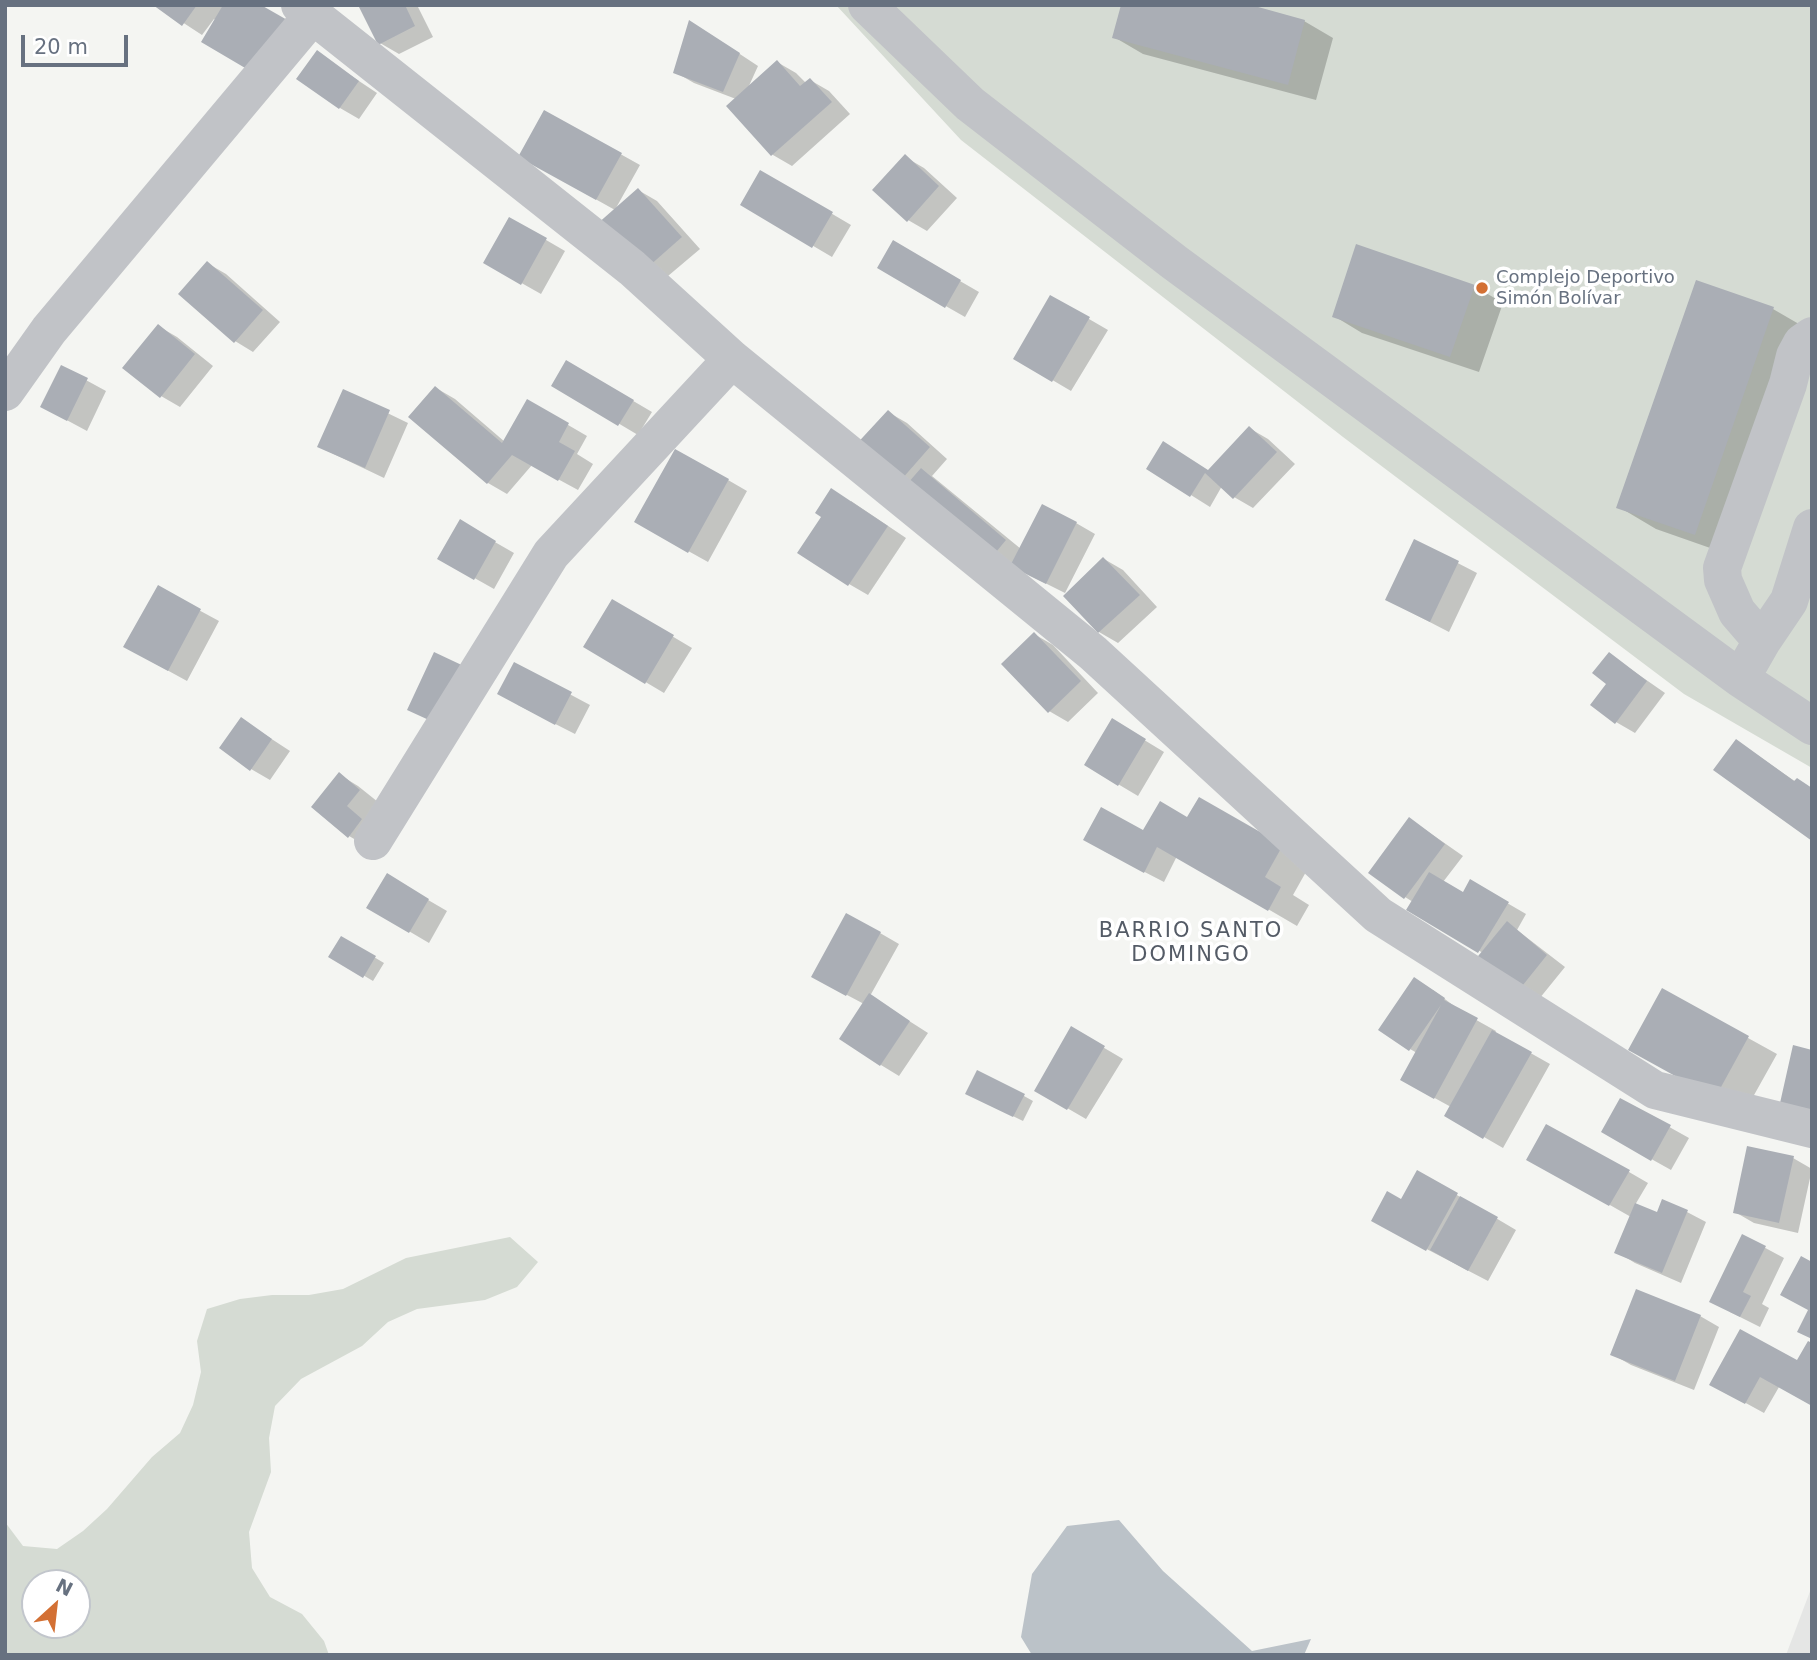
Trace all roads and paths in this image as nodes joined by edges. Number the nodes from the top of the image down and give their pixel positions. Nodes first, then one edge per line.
1 (867, 5) edge
2 (306, 10) edge
3 (1812, 336) edge
4 (732, 359) junction
5 (5, 392) edge
6 (1812, 528) edge
7 (1762, 640) junction
8 (1741, 679) junction
9 (1812, 726) edge
10 (373, 841) dead end
11 (1812, 1129) edge

1 - 8 street
2 - 4 street
2 - 5 street
3 - 7 street
4 - 10 street
4 - 11 street
6 - 7 street
7 - 8 street
8 - 9 street

